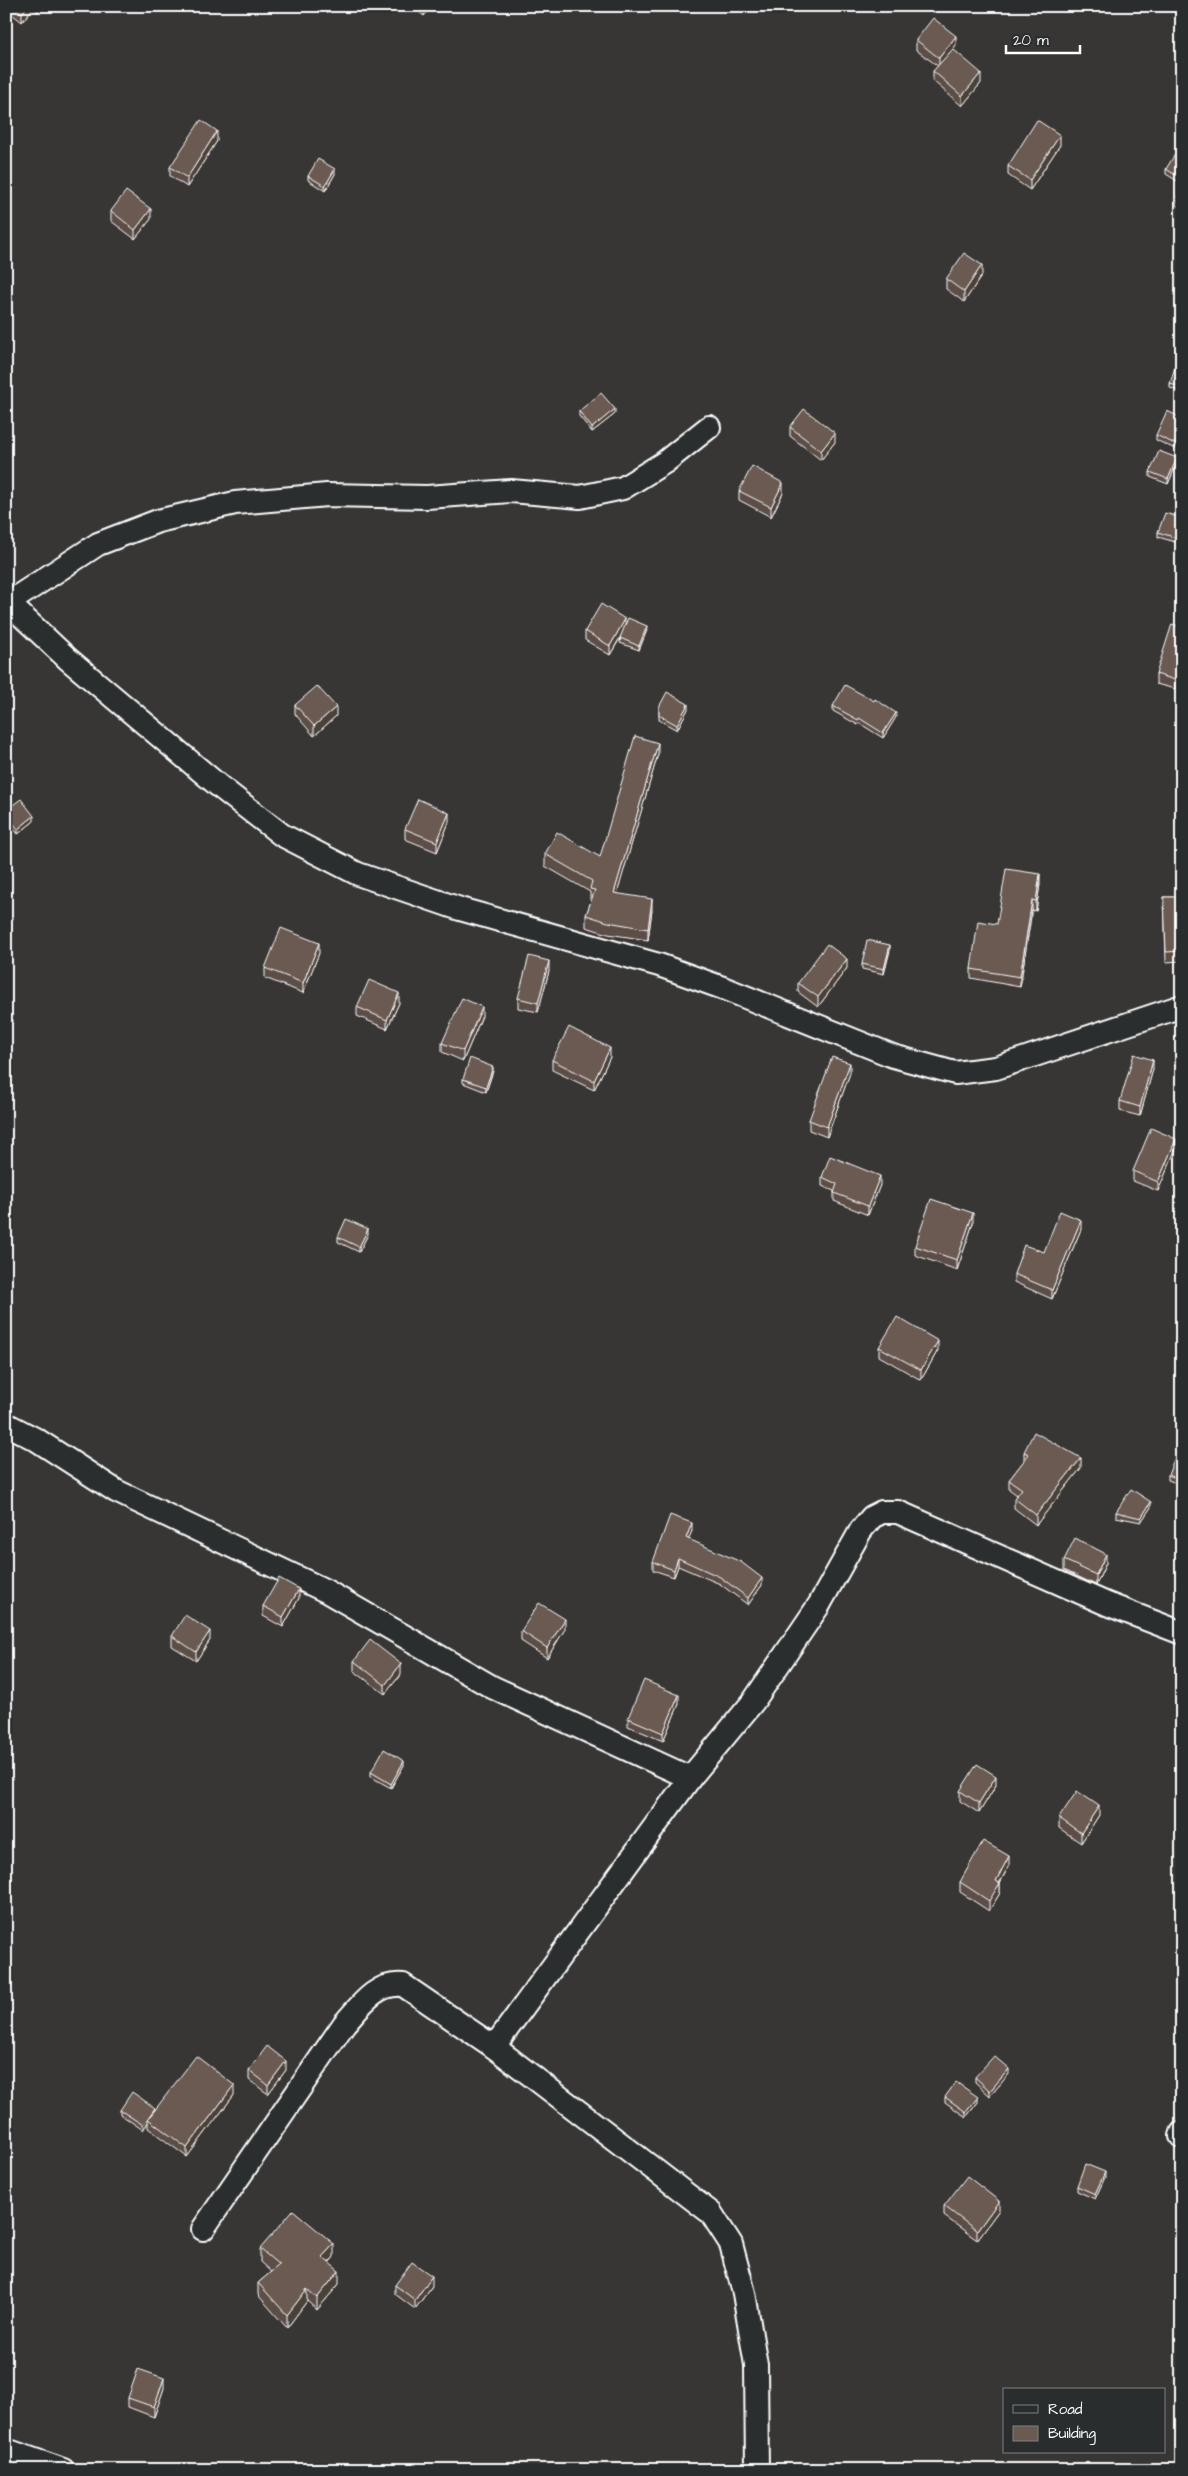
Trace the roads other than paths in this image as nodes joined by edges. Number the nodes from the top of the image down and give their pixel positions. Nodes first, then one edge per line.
1 (709, 427) dead end
2 (7, 602) edge
3 (1182, 1006) edge
4 (6, 1424) edge
5 (1182, 1633) edge
6 (690, 1778) junction
7 (494, 2047) junction
8 (203, 2229) dead end
9 (6, 2450) edge
10 (63, 2470) edge
11 (757, 2470) edge

1 - 2 street
2 - 3 street
4 - 6 street
5 - 6 street
6 - 7 street
7 - 8 street
7 - 11 street
9 - 10 street

